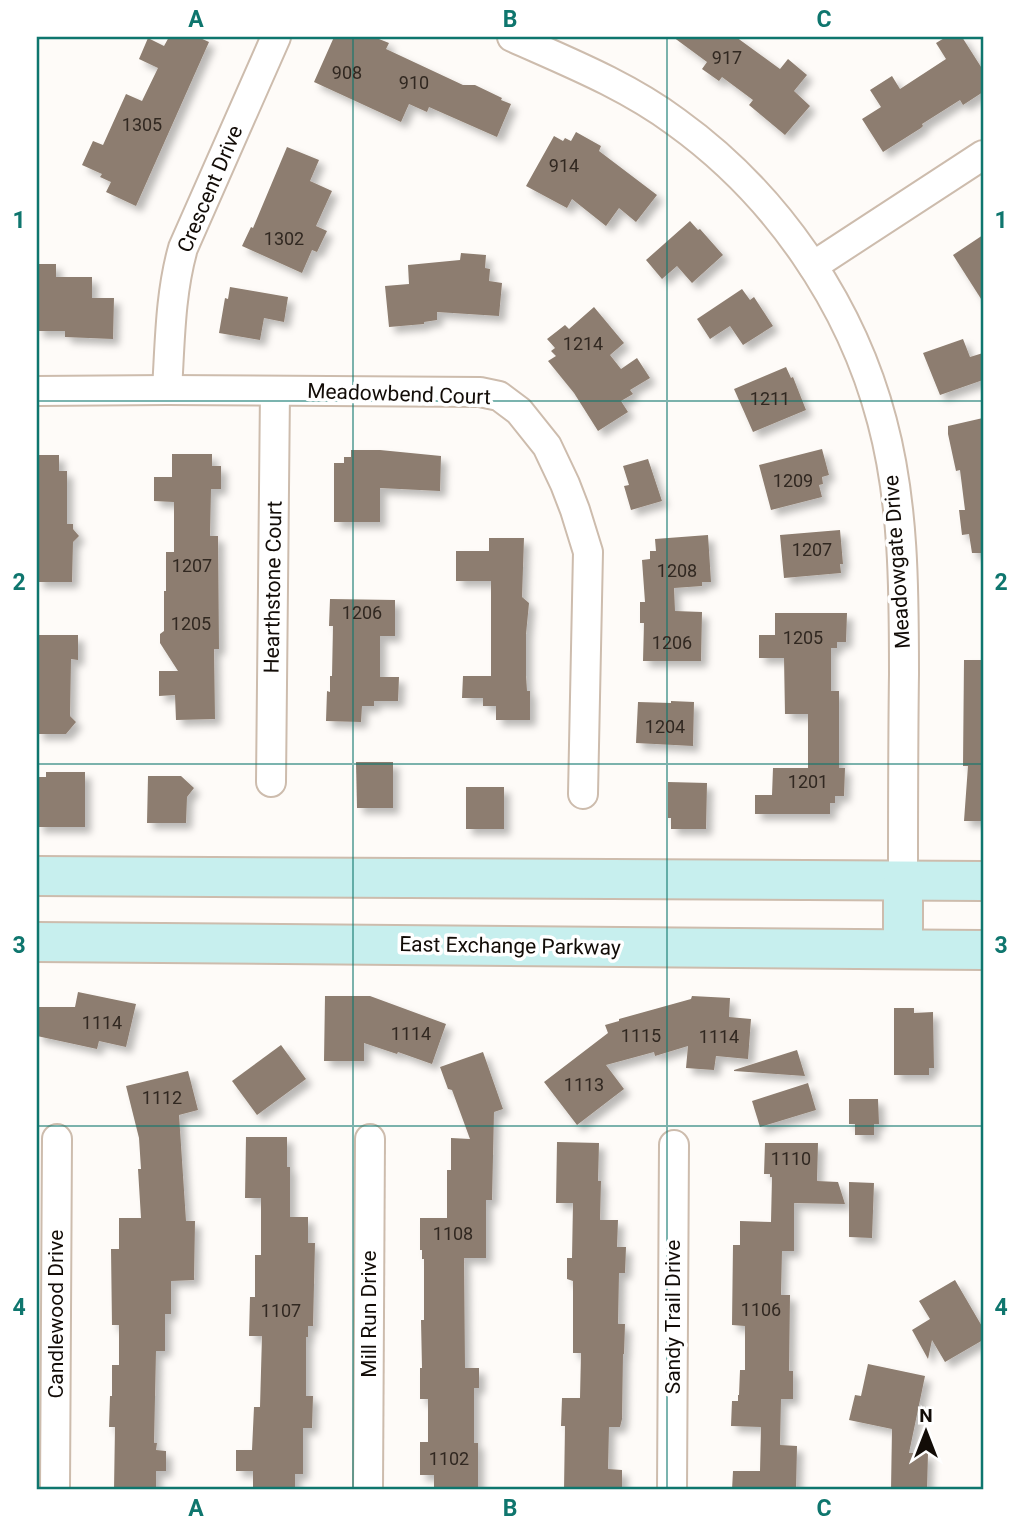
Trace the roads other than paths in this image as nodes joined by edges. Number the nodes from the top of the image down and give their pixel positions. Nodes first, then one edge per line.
1 (276, 37) edge
2 (512, 37) edge
3 (983, 155) edge
4 (813, 266) junction
5 (167, 390) junction
6 (37, 391) edge
7 (275, 391) junction
8 (271, 782) dead end
9 (583, 794) dead end
10 (37, 876) edge
11 (903, 881) junction
12 (983, 881) edge
13 (37, 942) edge
14 (903, 949) junction
15 (983, 950) edge
16 (57, 1139) dead end
17 (370, 1139) dead end
18 (674, 1145) dead end
19 (55, 1490) edge
20 (368, 1490) edge
21 (673, 1490) edge

1 - 5 street, Crescent Drive
2 - 4 street, Meadowgate Drive
3 - 4 street
4 - 11 street, Meadowgate Drive
5 - 6 street, Meadowbend Court
5 - 7 street, Meadowbend Court
7 - 8 street, Hearthstone Court
7 - 9 street, Meadowbend Court
10 - 11 main road
11 - 12 main road
11 - 14 main road
13 - 14 main road, East Exchange Parkway
14 - 15 main road, East Exchange Parkway
16 - 19 street, Candlewood Drive
17 - 20 street, Mill Run Drive
18 - 21 street, Sandy Trail Drive

